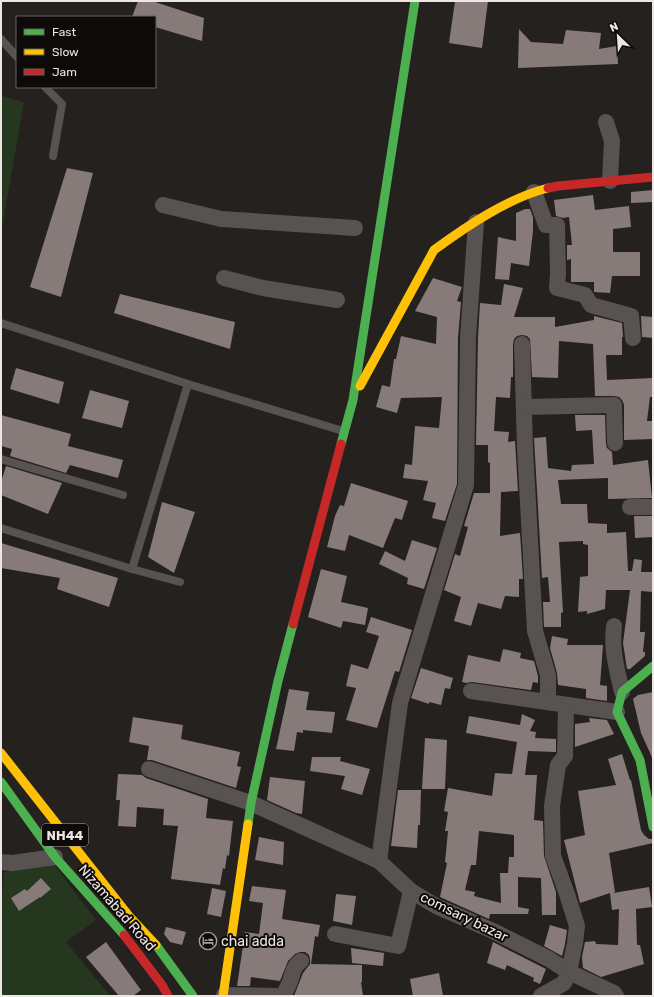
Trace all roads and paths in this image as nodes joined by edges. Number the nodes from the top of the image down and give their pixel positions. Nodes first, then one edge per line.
1 (415, 1) edge
2 (1, 39) edge
3 (16, 56) edge
4 (47, 88) edge
5 (606, 122) dead end
6 (53, 156) dead end
7 (653, 177) edge
8 (610, 181) junction
9 (534, 192) junction
10 (163, 205) dead end
11 (476, 222) junction
12 (355, 228) dead end
13 (224, 278) dead end
14 (337, 300) dead end
15 (1, 323) edge
16 (633, 338) dead end
17 (522, 344) dead end
18 (188, 384) junction
19 (353, 400) junction
20 (524, 407) junction
21 (345, 432) junction
22 (615, 443) dead end
23 (1, 460) edge
24 (123, 495) dead end
25 (630, 507) dead end
26 (653, 507) edge
27 (1, 528) edge
28 (132, 569) junction
29 (180, 582) dead end
30 (614, 626) dead end
31 (653, 666) edge
32 (471, 691) dead end
33 (622, 692) junction
34 (548, 702) junction
35 (566, 705) junction
36 (617, 712) junction
37 (1, 753) edge
38 (646, 758) edge
39 (149, 769) dead end
40 (1, 782) edge
41 (251, 802) junction
42 (653, 827) edge
43 (55, 857) junction
44 (379, 861) junction
45 (1, 862) edge
46 (411, 891) junction
47 (335, 934) dead end
48 (301, 961) dead end
49 (569, 972) junction
50 (548, 994) edge
51 (223, 995) edge
52 (168, 996) edge
53 (193, 996) edge
54 (276, 996) edge
55 (283, 996) edge
56 (616, 996) edge

1 - 19 main road
2 - 3 lane
4 - 6 lane
5 - 8 street
7 - 8 main road
8 - 9 main road
9 - 11 main road
9 - 16 street
10 - 12 street
11 - 19 main road
11 - 44 street
13 - 14 street
15 - 18 lane
17 - 20 street
18 - 21 lane
18 - 28 lane
19 - 21 main road
20 - 22 street
20 - 34 street
21 - 41 main road
23 - 24 lane
25 - 26 street
27 - 28 lane
28 - 29 lane
30 - 33 street
31 - 33 main road
32 - 34 street
33 - 36 main road
34 - 35 street
35 - 36 street
35 - 49 street
36 - 38 main road
37 - 53 main road, Nizamabad Road / NH44
38 - 42 main road
39 - 41 street, comsary bazar
40 - 43 main road, Nizamabad Road / NH44
41 - 44 street, comsary bazar
41 - 51 main road
43 - 45 street
43 - 52 main road, Nizamabad Road / NH44
44 - 46 street, comsary bazar
46 - 47 street
46 - 49 street, comsary bazar
48 - 55 street
49 - 50 street
49 - 56 street, comsary bazar
51 - 54 street

